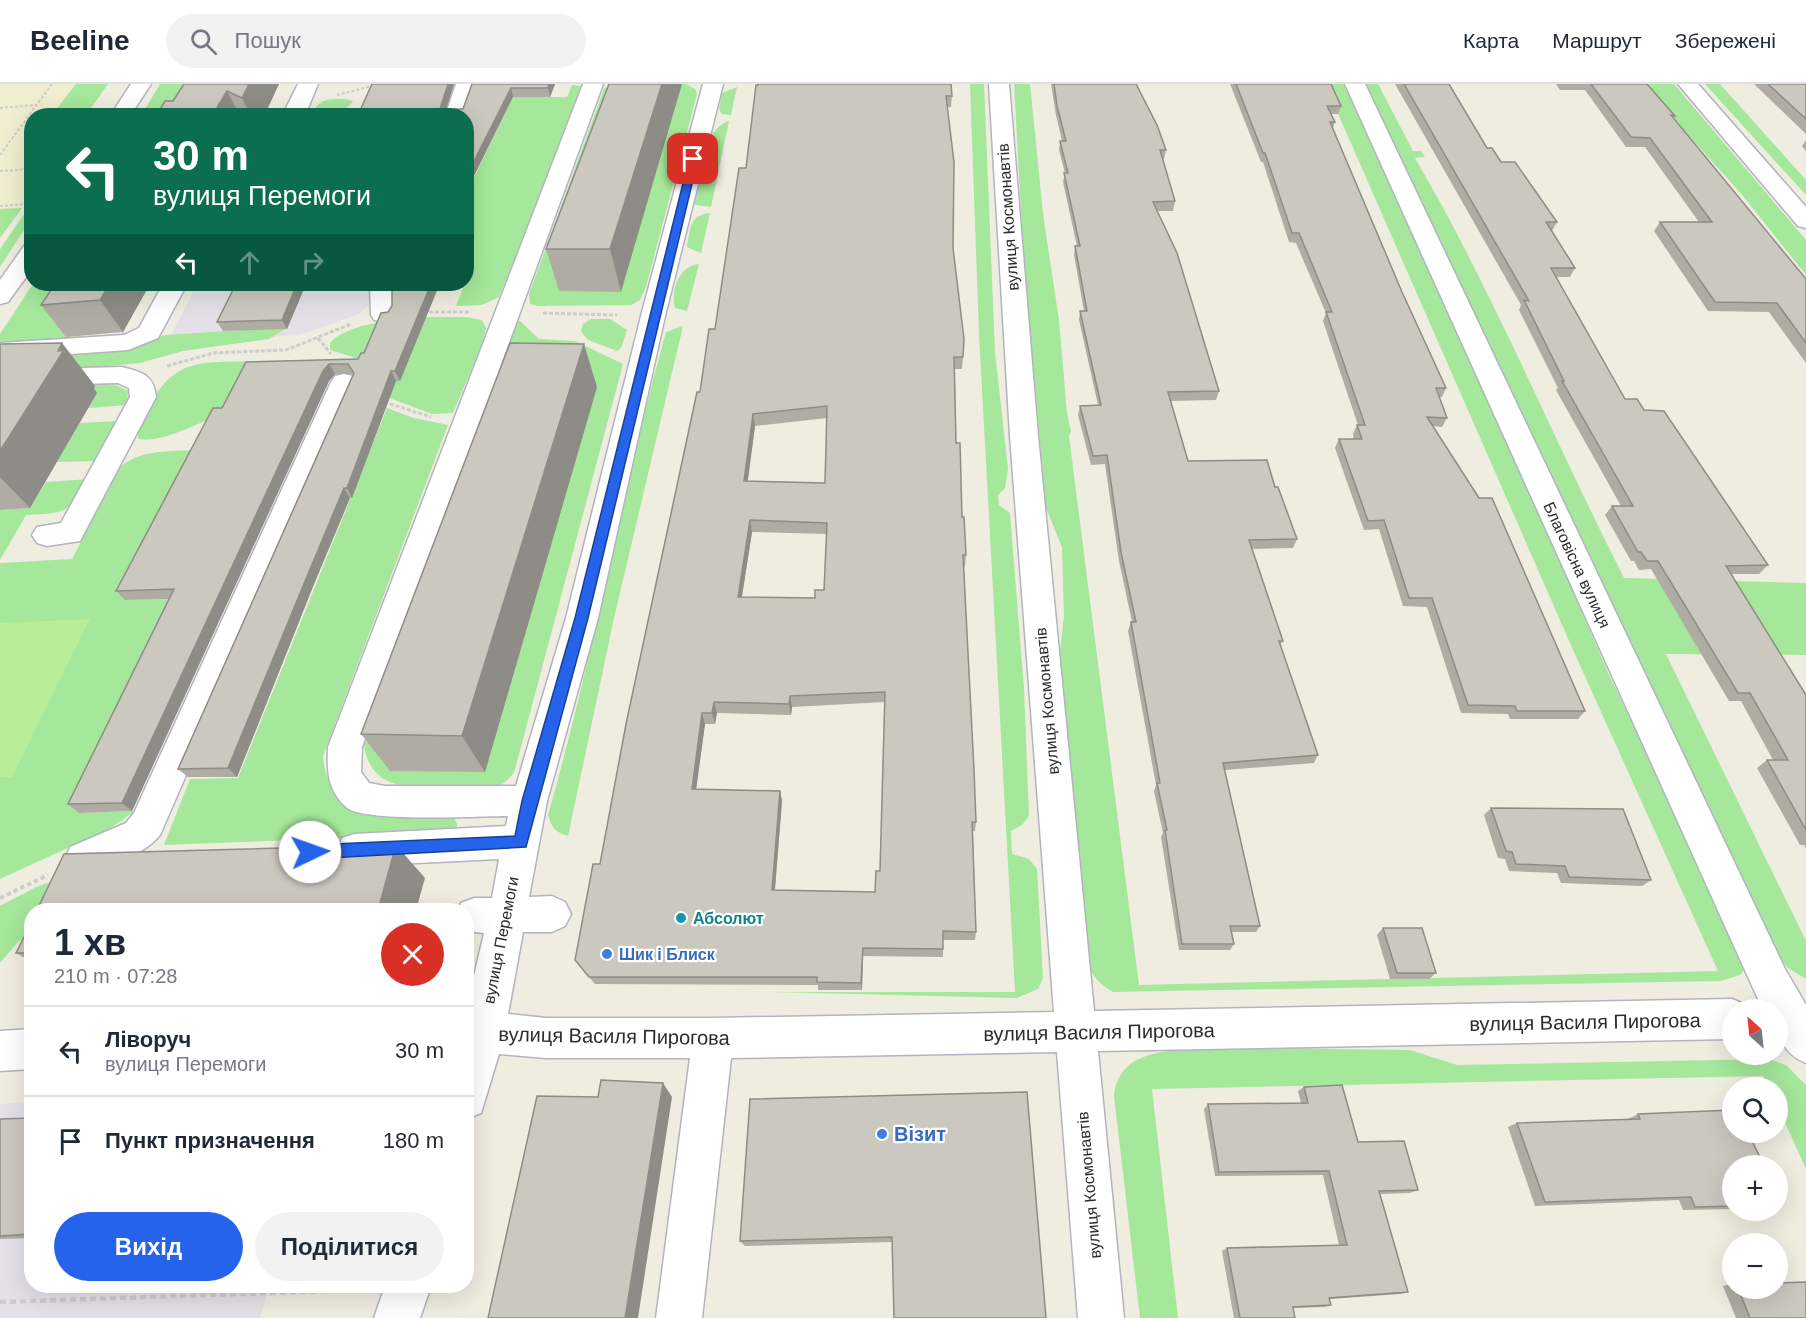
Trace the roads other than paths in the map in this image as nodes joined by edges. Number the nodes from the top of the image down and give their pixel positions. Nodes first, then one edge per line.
1 (141, 84) edge
2 (308, 84) edge
3 (466, 84) edge
4 (593, 84) edge
5 (713, 84) edge
6 (999, 84) edge
7 (1355, 84) edge
8 (1688, 84) edge
9 (125, 108) edge
10 (298, 108) edge
11 (458, 108) edge
12 (1806, 221) edge
13 (24, 262) edge
14 (171, 291) edge
15 (382, 291) edge
16 (0, 297) edge
17 (383, 315) edge
18 (0, 351) edge
19 (0, 378) edge
20 (344, 382) road end
21 (47, 535) dead end
22 (529, 801) junction
23 (521, 842) junction
24 (322, 851) edge
25 (159, 859) edge
26 (552, 914) dead end
27 (489, 916) junction
28 (1722, 1019) edge
29 (1795, 1024) edge
30 (475, 1032) edge
31 (1076, 1032) junction
32 (713, 1038) junction
33 (24, 1050) edge
34 (0, 1051) edge
35 (679, 1318) edge
36 (1101, 1318) edge

1 - 9 street
2 - 10 street
3 - 11 street
4 - 22 street
5 - 22 street, вулиця Перемоги
6 - 31 street, вулиця Космонавтів
7 - 29 street, Благовісна вулиця
8 - 12 street
13 - 16 street
14 - 18 street
15 - 17 street
19 - 21 street
20 - 25 street
22 - 23 street, вулиця Перемоги
23 - 24 street
23 - 27 street, вулиця Перемоги
26 - 27 street
27 - 30 street, вулиця Перемоги
28 - 31 street, вулиця Василя Пирогова
30 - 32 street, вулиця Василя Пирогова
31 - 32 street, вулиця Василя Пирогова
31 - 36 street, вулиця Космонавтів
32 - 35 street
33 - 34 street

